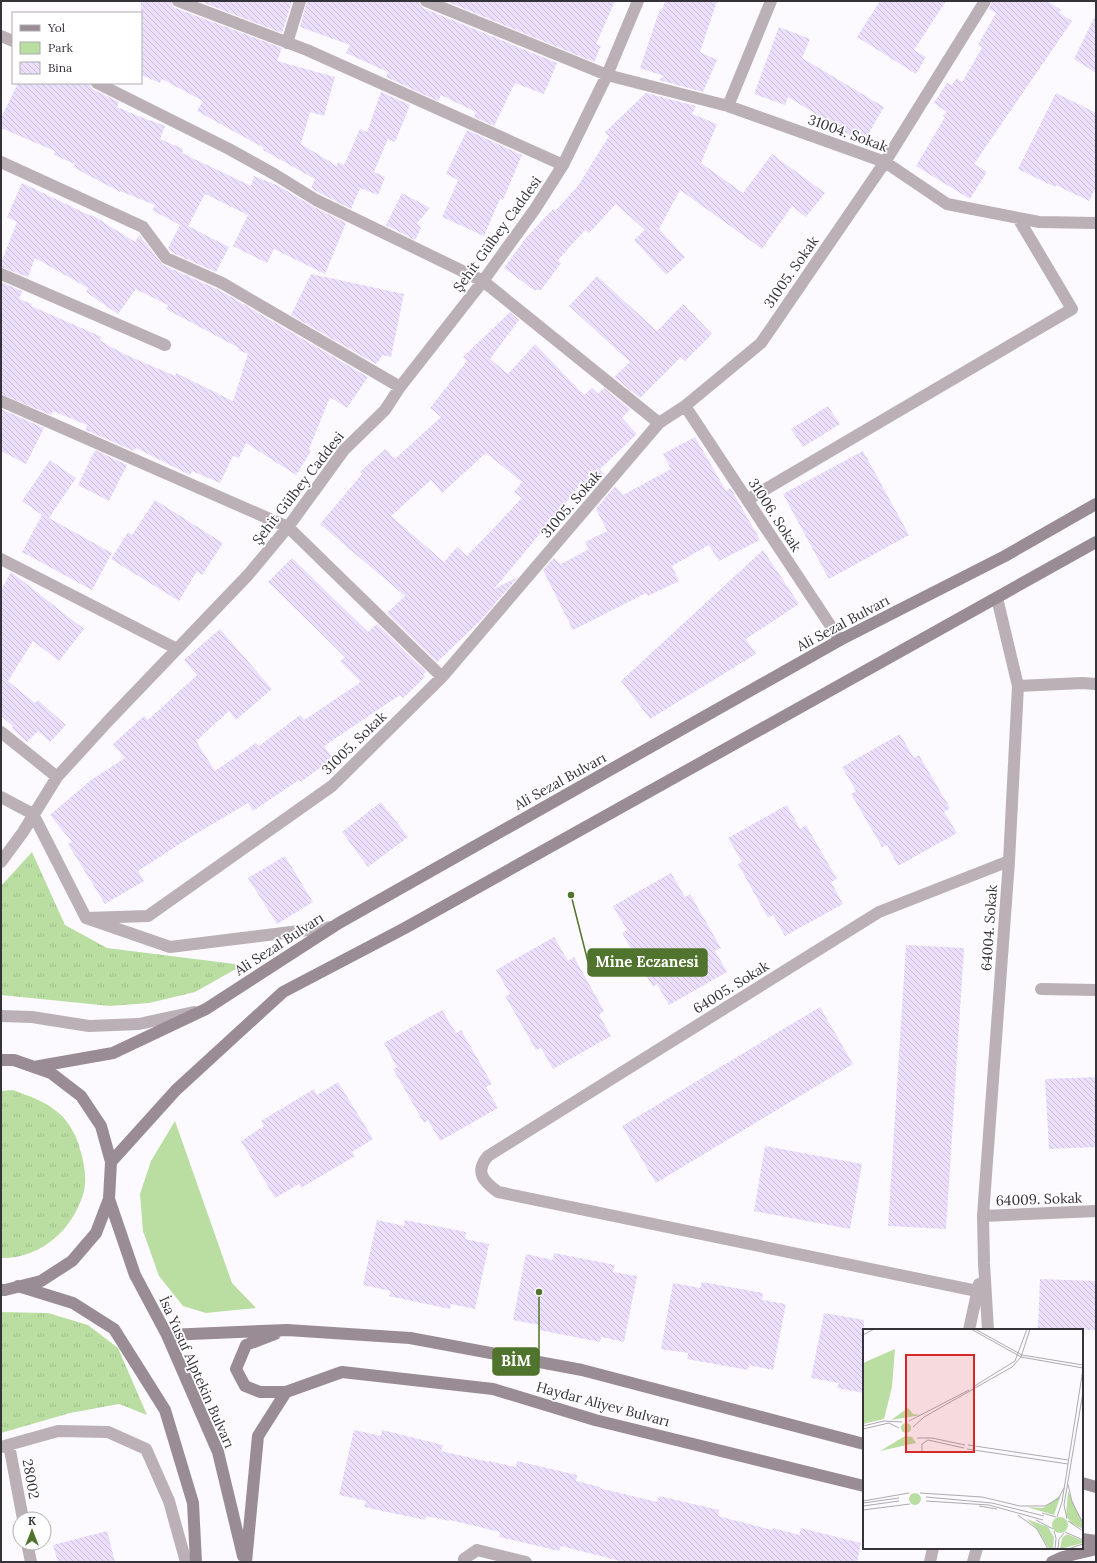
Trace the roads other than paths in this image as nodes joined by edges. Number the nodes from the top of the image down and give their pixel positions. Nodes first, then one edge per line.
1 (178, 1) edge
2 (300, 1) edge
3 (426, 1) edge
4 (638, 1) edge
5 (770, 1) edge
6 (985, 1) edge
7 (1, 36) edge
8 (12, 42) edge
9 (287, 43) junction
10 (607, 75) junction
11 (99, 84) edge
12 (728, 106) junction
13 (1, 162) edge
14 (885, 162) junction
15 (563, 165) junction
16 (1018, 218) junction
17 (1096, 223) edge
18 (1, 274) edge
19 (483, 281) junction
20 (165, 345) dead end
21 (400, 387) junction
22 (1, 401) edge
23 (684, 406) junction
24 (659, 424) junction
25 (747, 500) junction
26 (1096, 504) edge
27 (288, 527) junction
28 (1096, 542) edge
29 (1, 559) edge
30 (997, 598) junction
31 (840, 640) junction
32 (177, 649) junction
33 (442, 677) junction
34 (1096, 684) edge
35 (1018, 686) junction
36 (1, 732) edge
37 (57, 777) junction
38 (1, 797) edge
39 (33, 814) junction
40 (1009, 861) junction
41 (1, 862) edge
42 (86, 918) junction
43 (332, 927) junction
44 (1041, 989) dead end
45 (1096, 990) edge
46 (206, 1009) junction
47 (1, 1016) edge
48 (1, 1060) edge
49 (34, 1067) junction
50 (111, 1162) junction
51 (109, 1199) junction
52 (1096, 1211) edge
53 (983, 1216) junction
54 (984, 1263) junction
55 (18, 1286) junction
56 (1, 1290) edge
57 (977, 1291) junction
58 (969, 1329) edge
59 (988, 1329) edge
60 (287, 1330) junction
61 (167, 1335) junction
62 (286, 1392) junction
63 (863, 1444) edge
64 (5, 1446) edge
65 (1083, 1483) edge
66 (863, 1486) edge
67 (1096, 1487) edge
68 (21, 1511) edge
69 (1083, 1539) edge
70 (1096, 1541) edge
71 (933, 1549) edge
72 (977, 1549) edge
73 (1096, 1549) edge
74 (29, 1551) edge
75 (31, 1562) edge
76 (186, 1562) edge
77 (196, 1562) edge
78 (245, 1562) edge
79 (465, 1562) edge
80 (526, 1562) edge
81 (930, 1562) edge
82 (973, 1562) edge
83 (1052, 1562) edge

1 - 9 street
2 - 9 street
3 - 10 street, 31004. Sokak
4 - 10 street, Şehit Gülbey Caddesi
5 - 12 street
6 - 14 street, 31005. Sokak
7 - 8 street
9 - 15 street
10 - 12 street, 31004. Sokak
10 - 15 street, Şehit Gülbey Caddesi
11 - 19 street
12 - 14 street, 31004. Sokak
13 - 21 street
14 - 16 street, 31004. Sokak
14 - 23 street, 31005. Sokak
15 - 19 street, Şehit Gülbey Caddesi
16 - 17 street, 31004. Sokak
16 - 25 street
18 - 20 street
19 - 21 street, Şehit Gülbey Caddesi
19 - 24 street
21 - 27 street, Şehit Gülbey Caddesi
22 - 27 street
23 - 24 street, 31005. Sokak
23 - 25 street, 31006. Sokak
24 - 33 street, 31005. Sokak
25 - 31 street, 31006. Sokak
26 - 31 main road, Ali Sezal Bulvarı
27 - 32 street, Şehit Gülbey Caddesi
27 - 33 street
28 - 30 main road
29 - 32 street
30 - 35 street, 64004. Sokak
30 - 50 main road
31 - 43 main road, Ali Sezal Bulvarı
32 - 37 street, Şehit Gülbey Caddesi
33 - 42 street, 31005. Sokak
34 - 35 street
35 - 40 street, 64004. Sokak
36 - 37 street
37 - 39 street, Şehit Gülbey Caddesi
38 - 39 street
39 - 41 street, Şehit Gülbey Caddesi
39 - 42 street
40 - 53 street, 64004. Sokak
40 - 57 street, 64005. Sokak
42 - 43 street
43 - 46 main road, Ali Sezal Bulvarı
44 - 45 street
46 - 47 street
46 - 49 main road, Ali Sezal Bulvarı
48 - 49 main road
49 - 50 main road
50 - 51 main road
51 - 55 main road
51 - 61 main road, İsa Yusuf Alptekin Bulvarı
52 - 53 street, 64009. Sokak
53 - 54 street, 64004. Sokak
54 - 57 street, 64004. Sokak
54 - 59 street, 64004. Sokak
55 - 56 main road
55 - 77 main road
57 - 58 street, 64004. Sokak
60 - 61 main road, Haydar Aliyev Bulvarı
60 - 62 main road, Haydar Aliyev Bulvarı
60 - 63 main road, Haydar Aliyev Bulvarı
61 - 78 main road, İsa Yusuf Alptekin Bulvarı
62 - 66 main road, Haydar Aliyev Bulvarı
62 - 78 main road
64 - 68 street, 28002
64 - 76 street
65 - 67 main road
69 - 70 main road
71 - 81 street
72 - 82 street
73 - 83 main road
74 - 75 street
79 - 80 street

